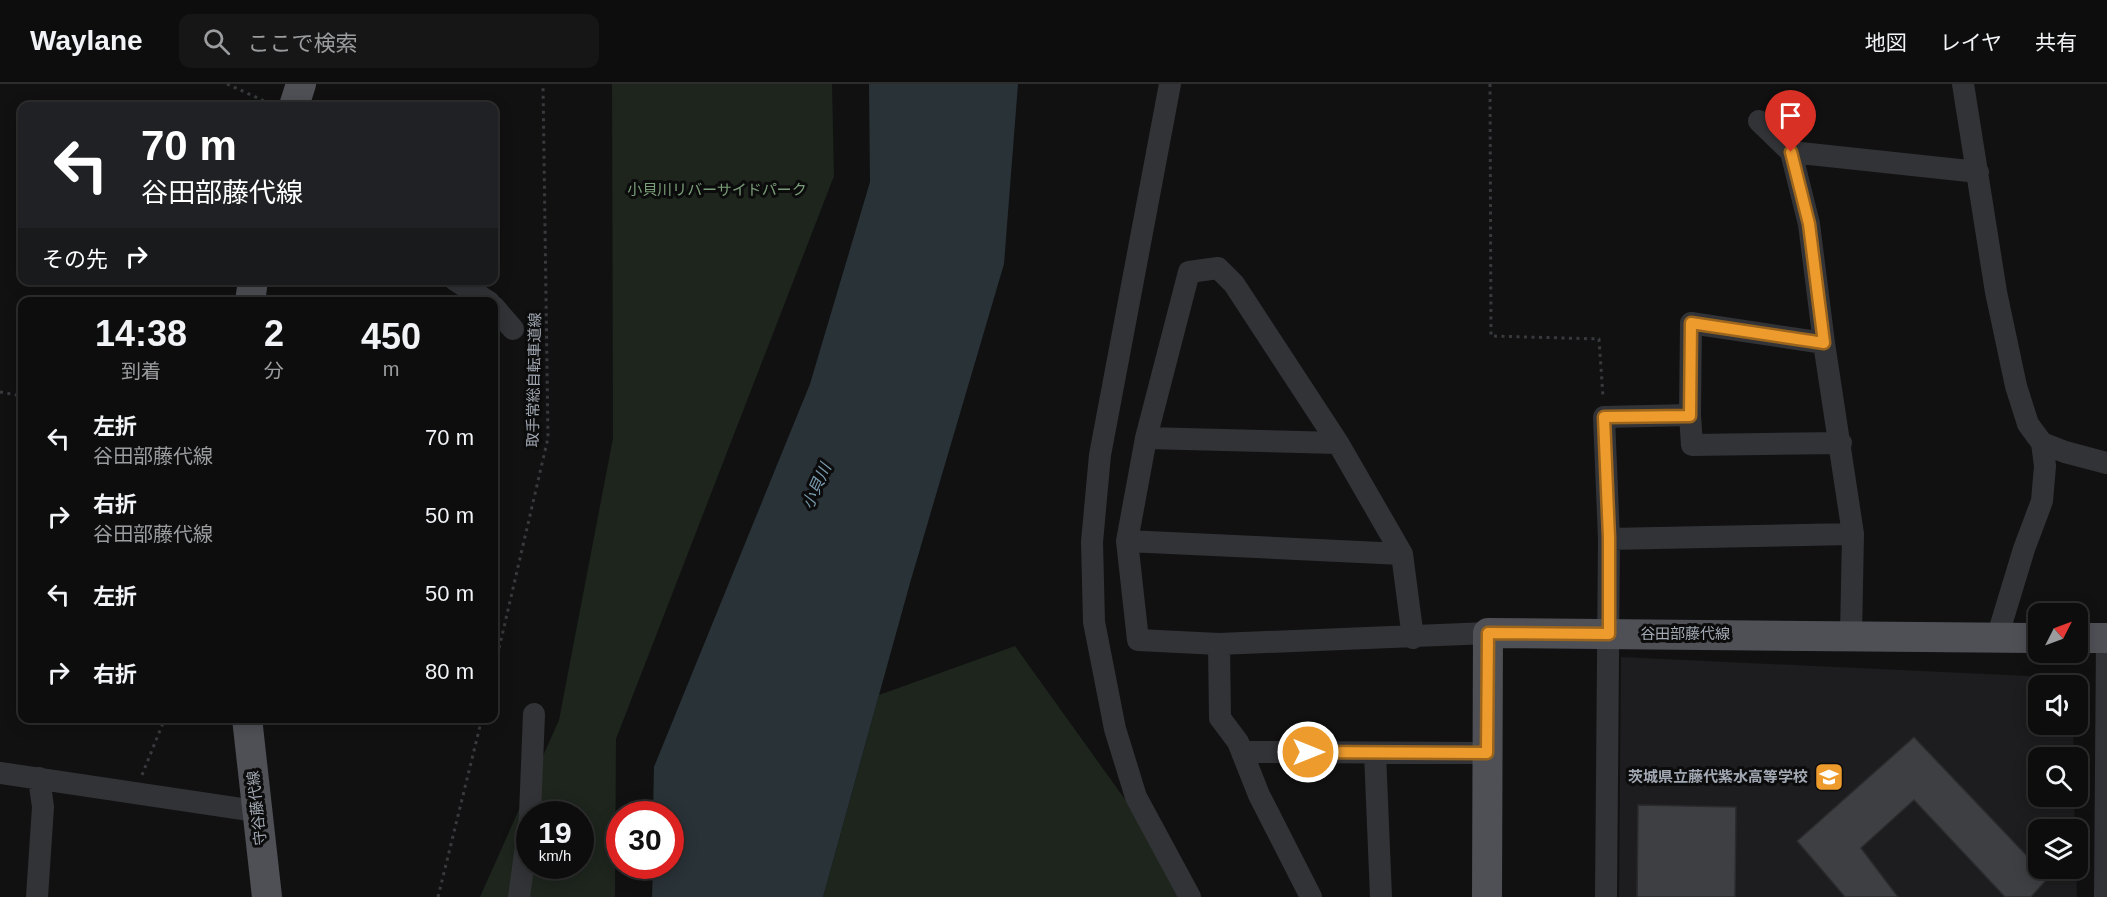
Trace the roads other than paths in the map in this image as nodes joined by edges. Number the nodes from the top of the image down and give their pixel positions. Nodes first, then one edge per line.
1 (301, 84) edge
2 (1170, 84) edge
3 (1963, 84) edge
4 (295, 102) edge
5 (1758, 121) dead end
6 (1791, 152) junction
7 (1978, 172) junction
8 (463, 285) edge
9 (481, 297) edge
10 (498, 312) edge
11 (513, 329) dead end
12 (1824, 343) junction
13 (1690, 416) junction
14 (1146, 438) junction
15 (2042, 442) junction
16 (1338, 443) junction
17 (1841, 443) junction
18 (2107, 463) edge
19 (1853, 534) junction
20 (1609, 538) junction
21 (1127, 540) junction
22 (1402, 554) junction
23 (1488, 633) junction
24 (1609, 634) junction
25 (1851, 635) junction
26 (1413, 638) junction
27 (1997, 638) junction
28 (2028, 638) edge
29 (2088, 638) edge
30 (2107, 638) edge
31 (1219, 644) junction
32 (534, 714) dead end
33 (247, 723) edge
34 (1242, 752) junction
35 (1375, 753) junction
36 (1487, 753) junction
37 (0, 773) edge
38 (39, 778) junction
39 (531, 801) edge
40 (256, 811) junction
41 (521, 879) edge
42 (37, 897) edge
43 (267, 897) edge
44 (519, 897) edge
45 (1190, 897) edge
46 (1311, 897) edge
47 (1381, 897) edge
48 (1487, 897) edge
49 (1606, 897) edge
50 (2105, 897) edge

1 - 4 main road
2 - 45 street
3 - 7 street
5 - 6 street
6 - 7 street
6 - 12 street
7 - 15 street
8 - 9 street
10 - 11 street
12 - 13 street
12 - 17 street
13 - 17 street
13 - 20 street
14 - 16 street
14 - 16 street
14 - 21 street
15 - 18 street
15 - 27 street
16 - 22 street
17 - 19 street
19 - 20 street
19 - 25 street
20 - 24 street
21 - 22 street
21 - 31 street
22 - 26 street
23 - 24 main road, 谷田部藤代線
23 - 26 street
23 - 36 main road
24 - 25 main road, 谷田部藤代線
24 - 49 street
25 - 27 main road, 谷田部藤代線
26 - 31 street
27 - 28 main road, 谷田部藤代線
29 - 30 main road
30 - 50 street
31 - 34 street
32 - 39 street
33 - 40 main road, 守谷藤代線
34 - 35 street
34 - 46 street
35 - 36 street
35 - 47 street
36 - 48 main road
37 - 38 street
38 - 40 street
38 - 42 street
40 - 43 main road, 守谷藤代線
41 - 44 street

